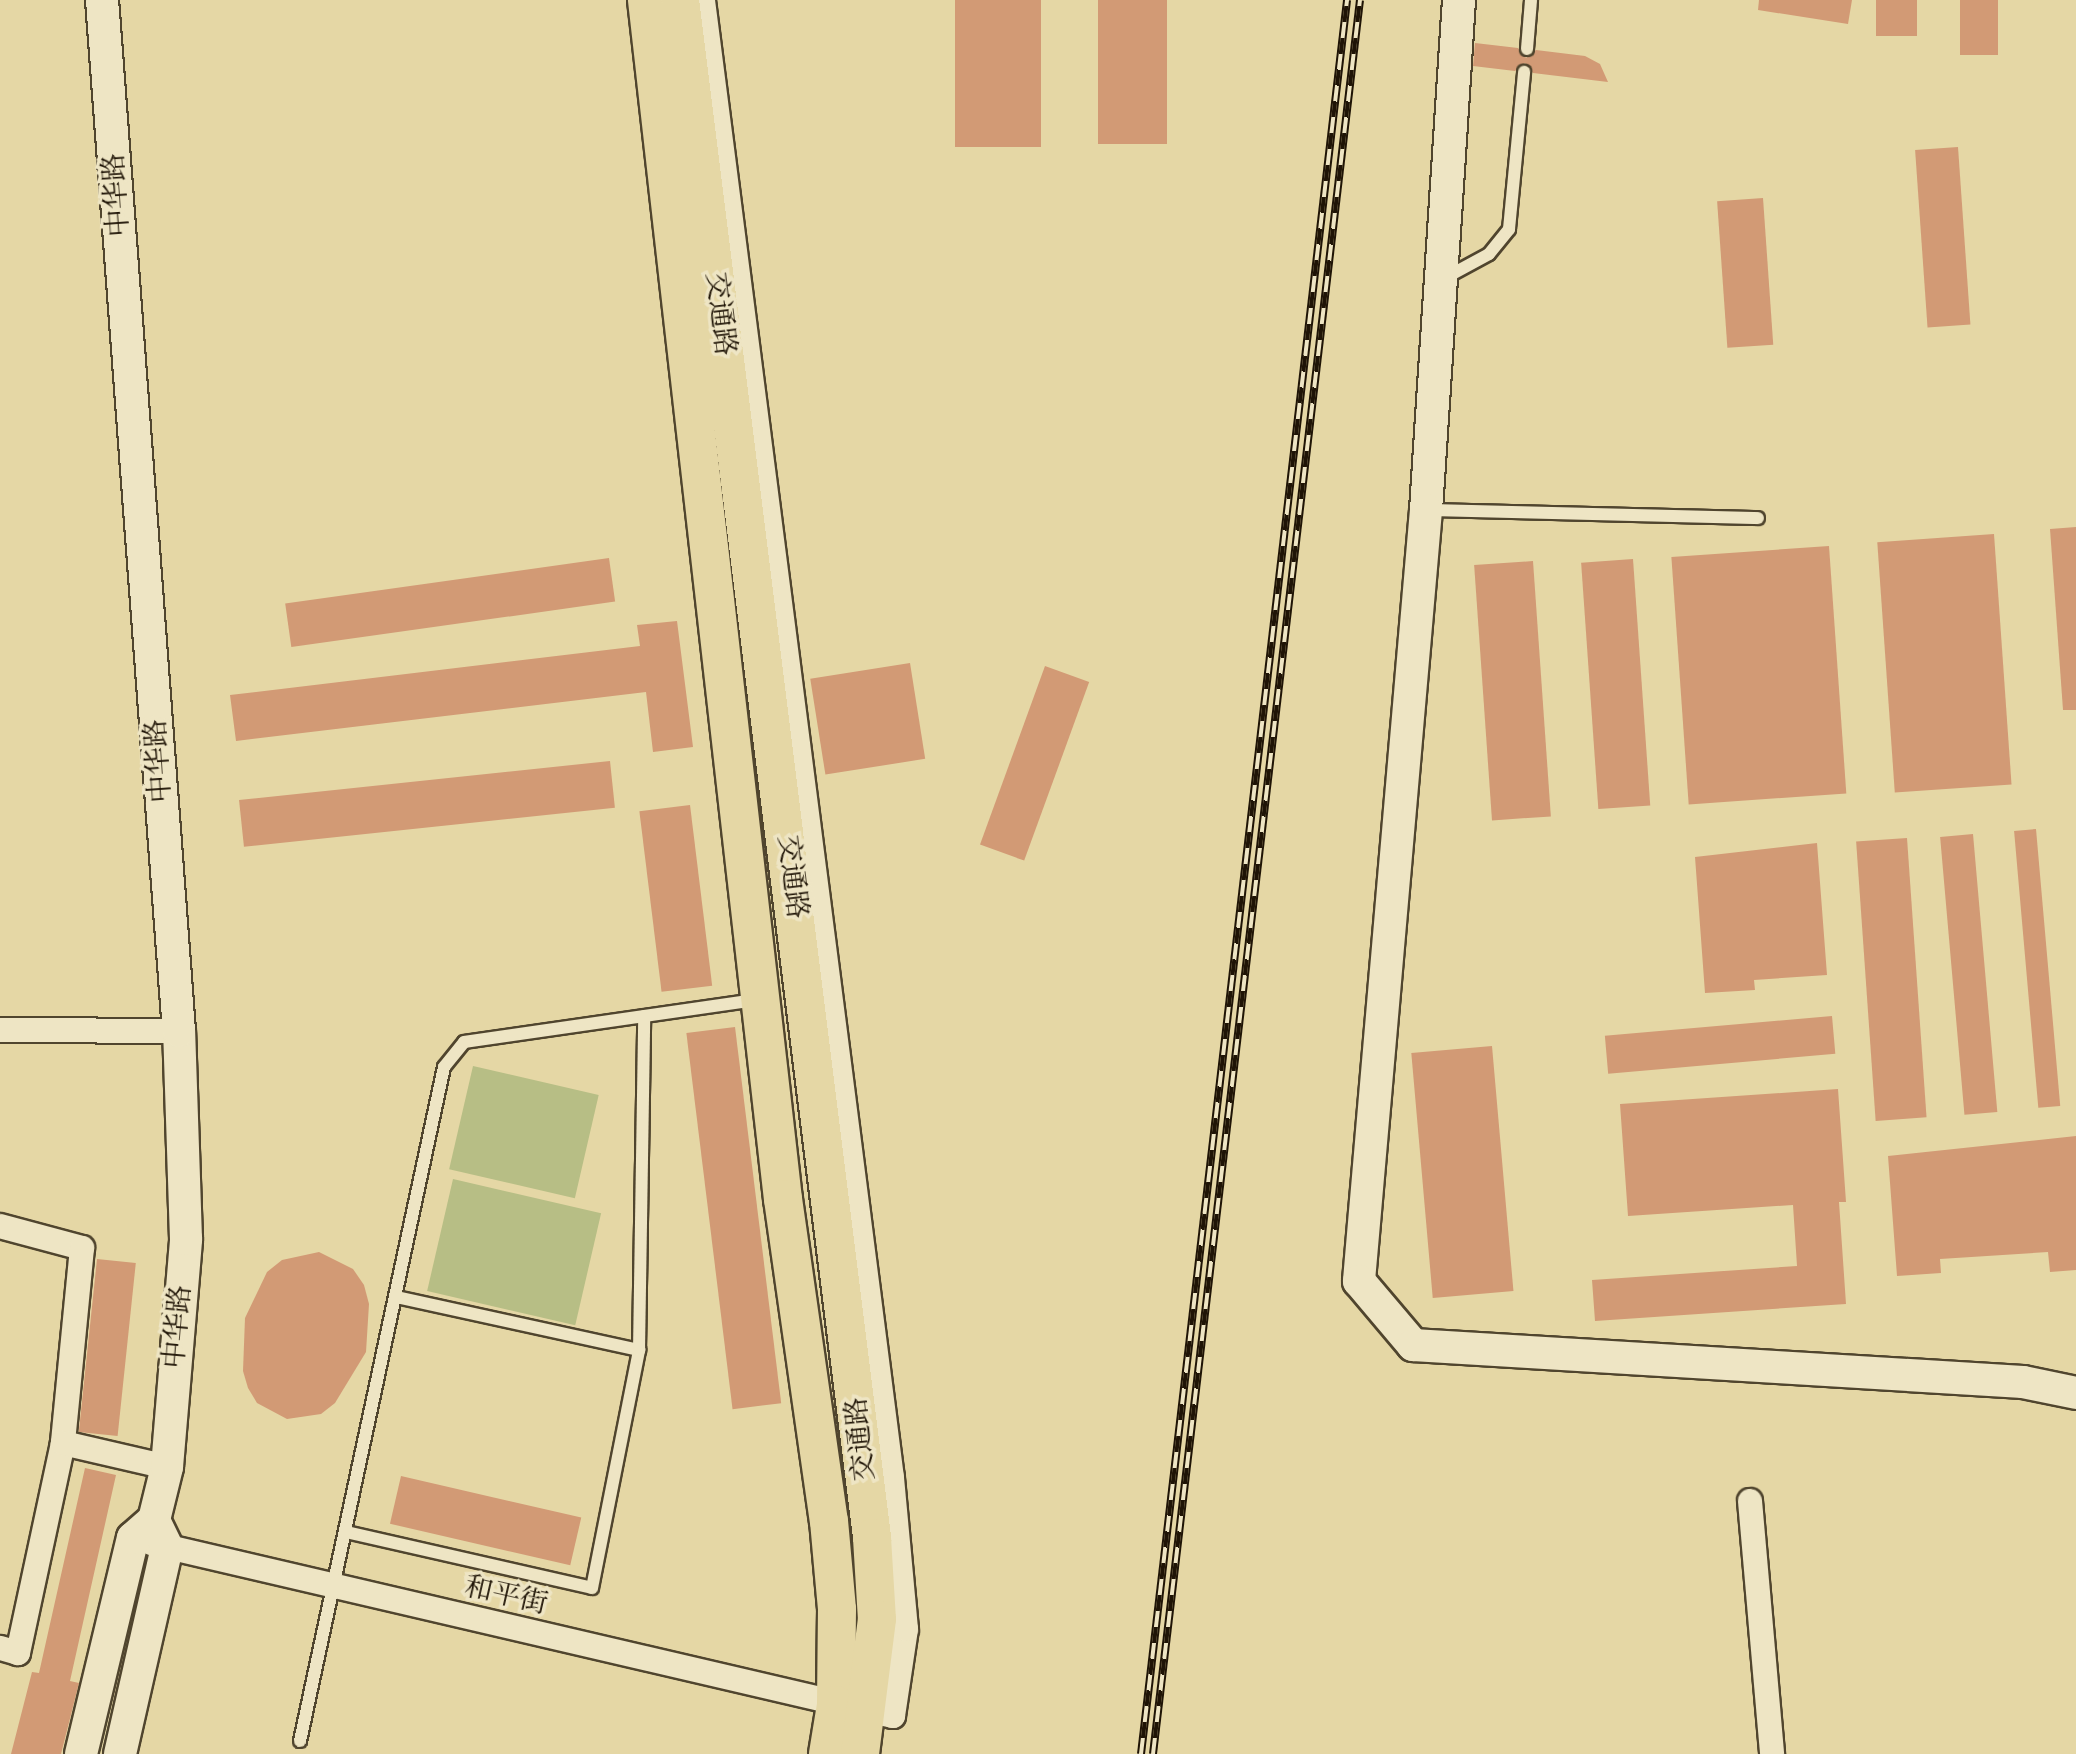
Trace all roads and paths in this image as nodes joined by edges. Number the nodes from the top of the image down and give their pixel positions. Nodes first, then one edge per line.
1 (102, 0) edge
2 (647, 0) edge
3 (680, 0) edge
4 (703, 0) edge
5 (1459, 0) edge
6 (1531, 0) edge
7 (1527, 49) dead end
8 (1524, 72) dead end
9 (1443, 279) junction
10 (1426, 510) junction
11 (1758, 518) dead end
12 (760, 999) junction
13 (644, 1016) junction
14 (0, 1030) edge
15 (179, 1031) junction
16 (0, 1226) edge
17 (396, 1297) junction
18 (639, 1350) junction
19 (2076, 1392) edge
20 (63, 1443) junction
21 (167, 1467) junction
22 (1750, 1501) dead end
23 (346, 1532) junction
24 (151, 1535) junction
25 (335, 1586) junction
26 (0, 1648) edge
27 (865, 1711) junction
28 (300, 1741) dead end
29 (81, 1754) edge
30 (120, 1754) edge
31 (828, 1754) edge
32 (860, 1754) edge
33 (1772, 1754) edge

1 - 15 street, 中华路
2 - 12 main road, 交通路
3 - 27 main road, 交通路
4 - 27 street
5 - 9 street
6 - 7 lane
8 - 9 lane
9 - 10 street
10 - 11 lane
10 - 19 street
12 - 13 lane
12 - 27 main road, 交通路
13 - 17 lane
13 - 18 lane
14 - 15 street
15 - 21 street, 中华路
16 - 20 street
17 - 18 lane
17 - 23 lane
18 - 23 lane
20 - 21 street
20 - 26 street
21 - 24 street, 中华路
22 - 33 street
23 - 25 lane
24 - 25 street, 和平街
24 - 29 street, 中华路
24 - 30 street, 中华路
25 - 27 street, 和平街
25 - 28 lane
27 - 31 main road, 交通路
27 - 32 main road, 交通路

